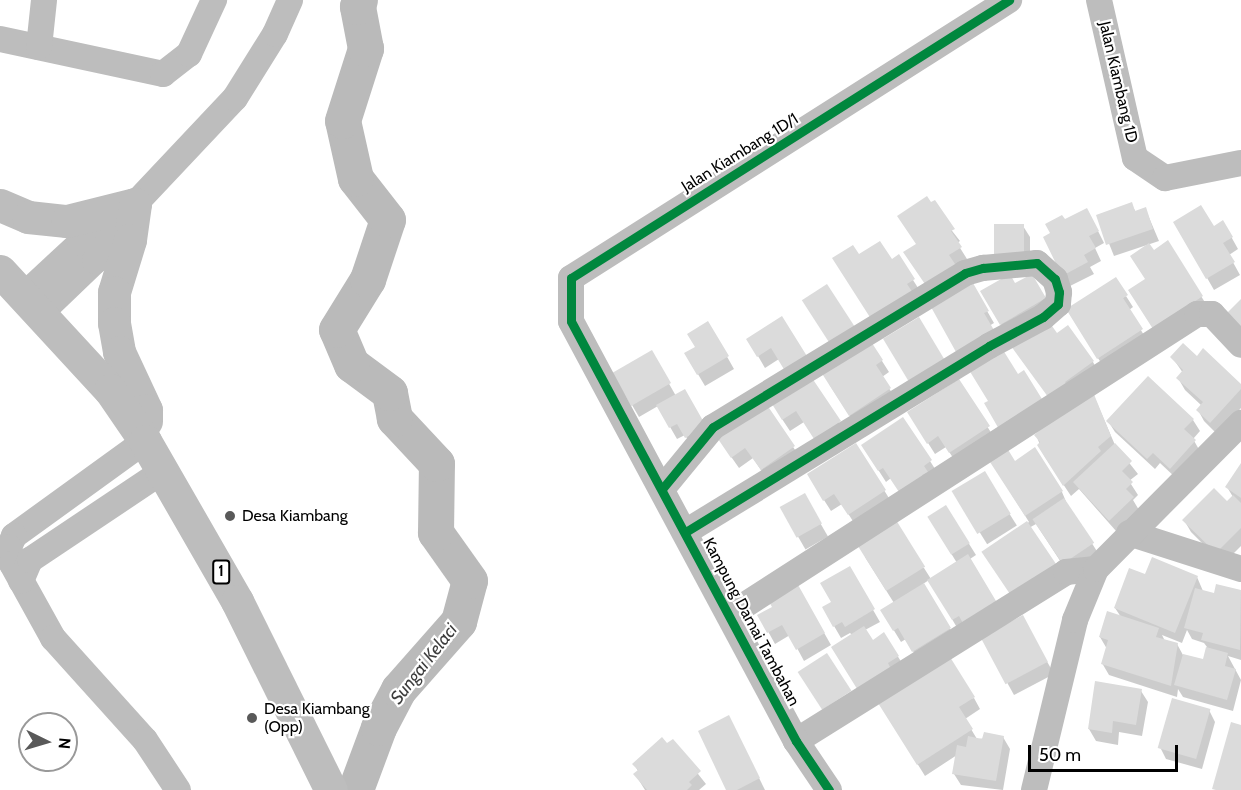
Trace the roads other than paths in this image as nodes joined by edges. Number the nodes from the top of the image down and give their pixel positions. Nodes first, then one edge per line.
1 (44, 0) edge
2 (214, 0) edge
3 (290, 0) edge
4 (1009, 0) edge
5 (1099, 0) edge
6 (0, 39) edge
7 (39, 47) junction
8 (1241, 163) edge
9 (135, 204) junction
10 (0, 205) edge
11 (0, 271) edge
12 (32, 305) junction
13 (1241, 345) edge
14 (598, 370) joint
15 (1241, 423) edge
16 (145, 441) junction
17 (164, 471) junction
18 (662, 489) junction
19 (686, 532) junction
20 (1129, 533) junction
21 (1096, 569) junction
22 (1241, 569) edge
23 (21, 581) junction
24 (731, 614) junction
25 (796, 741) junction
26 (178, 790) edge
27 (331, 790) edge
28 (829, 790) edge
29 (1036, 790) edge

1 - 7 street
2 - 7 street
3 - 9 street
4 - 14 street, Jalan Kiambang 1D/1
5 - 8 street, Jalan Kiambang 1D
6 - 7 street
9 - 10 main road
9 - 12 street
9 - 16 main road
11 - 12 main road, 1
12 - 16 main road, 1
13 - 24 street
14 - 18 street, Kampung Damai Tambahan
15 - 20 street
16 - 17 main road, 1
16 - 23 street
17 - 23 street
17 - 27 main road, 1
18 - 19 street, Kampung Damai Tambahan
18 - 19 street
19 - 24 street, Kampung Damai Tambahan
20 - 21 street
20 - 22 street
21 - 25 street
21 - 29 street
23 - 26 street
24 - 25 street, Kampung Damai Tambahan
25 - 28 street, Kampung Damai Tambahan

